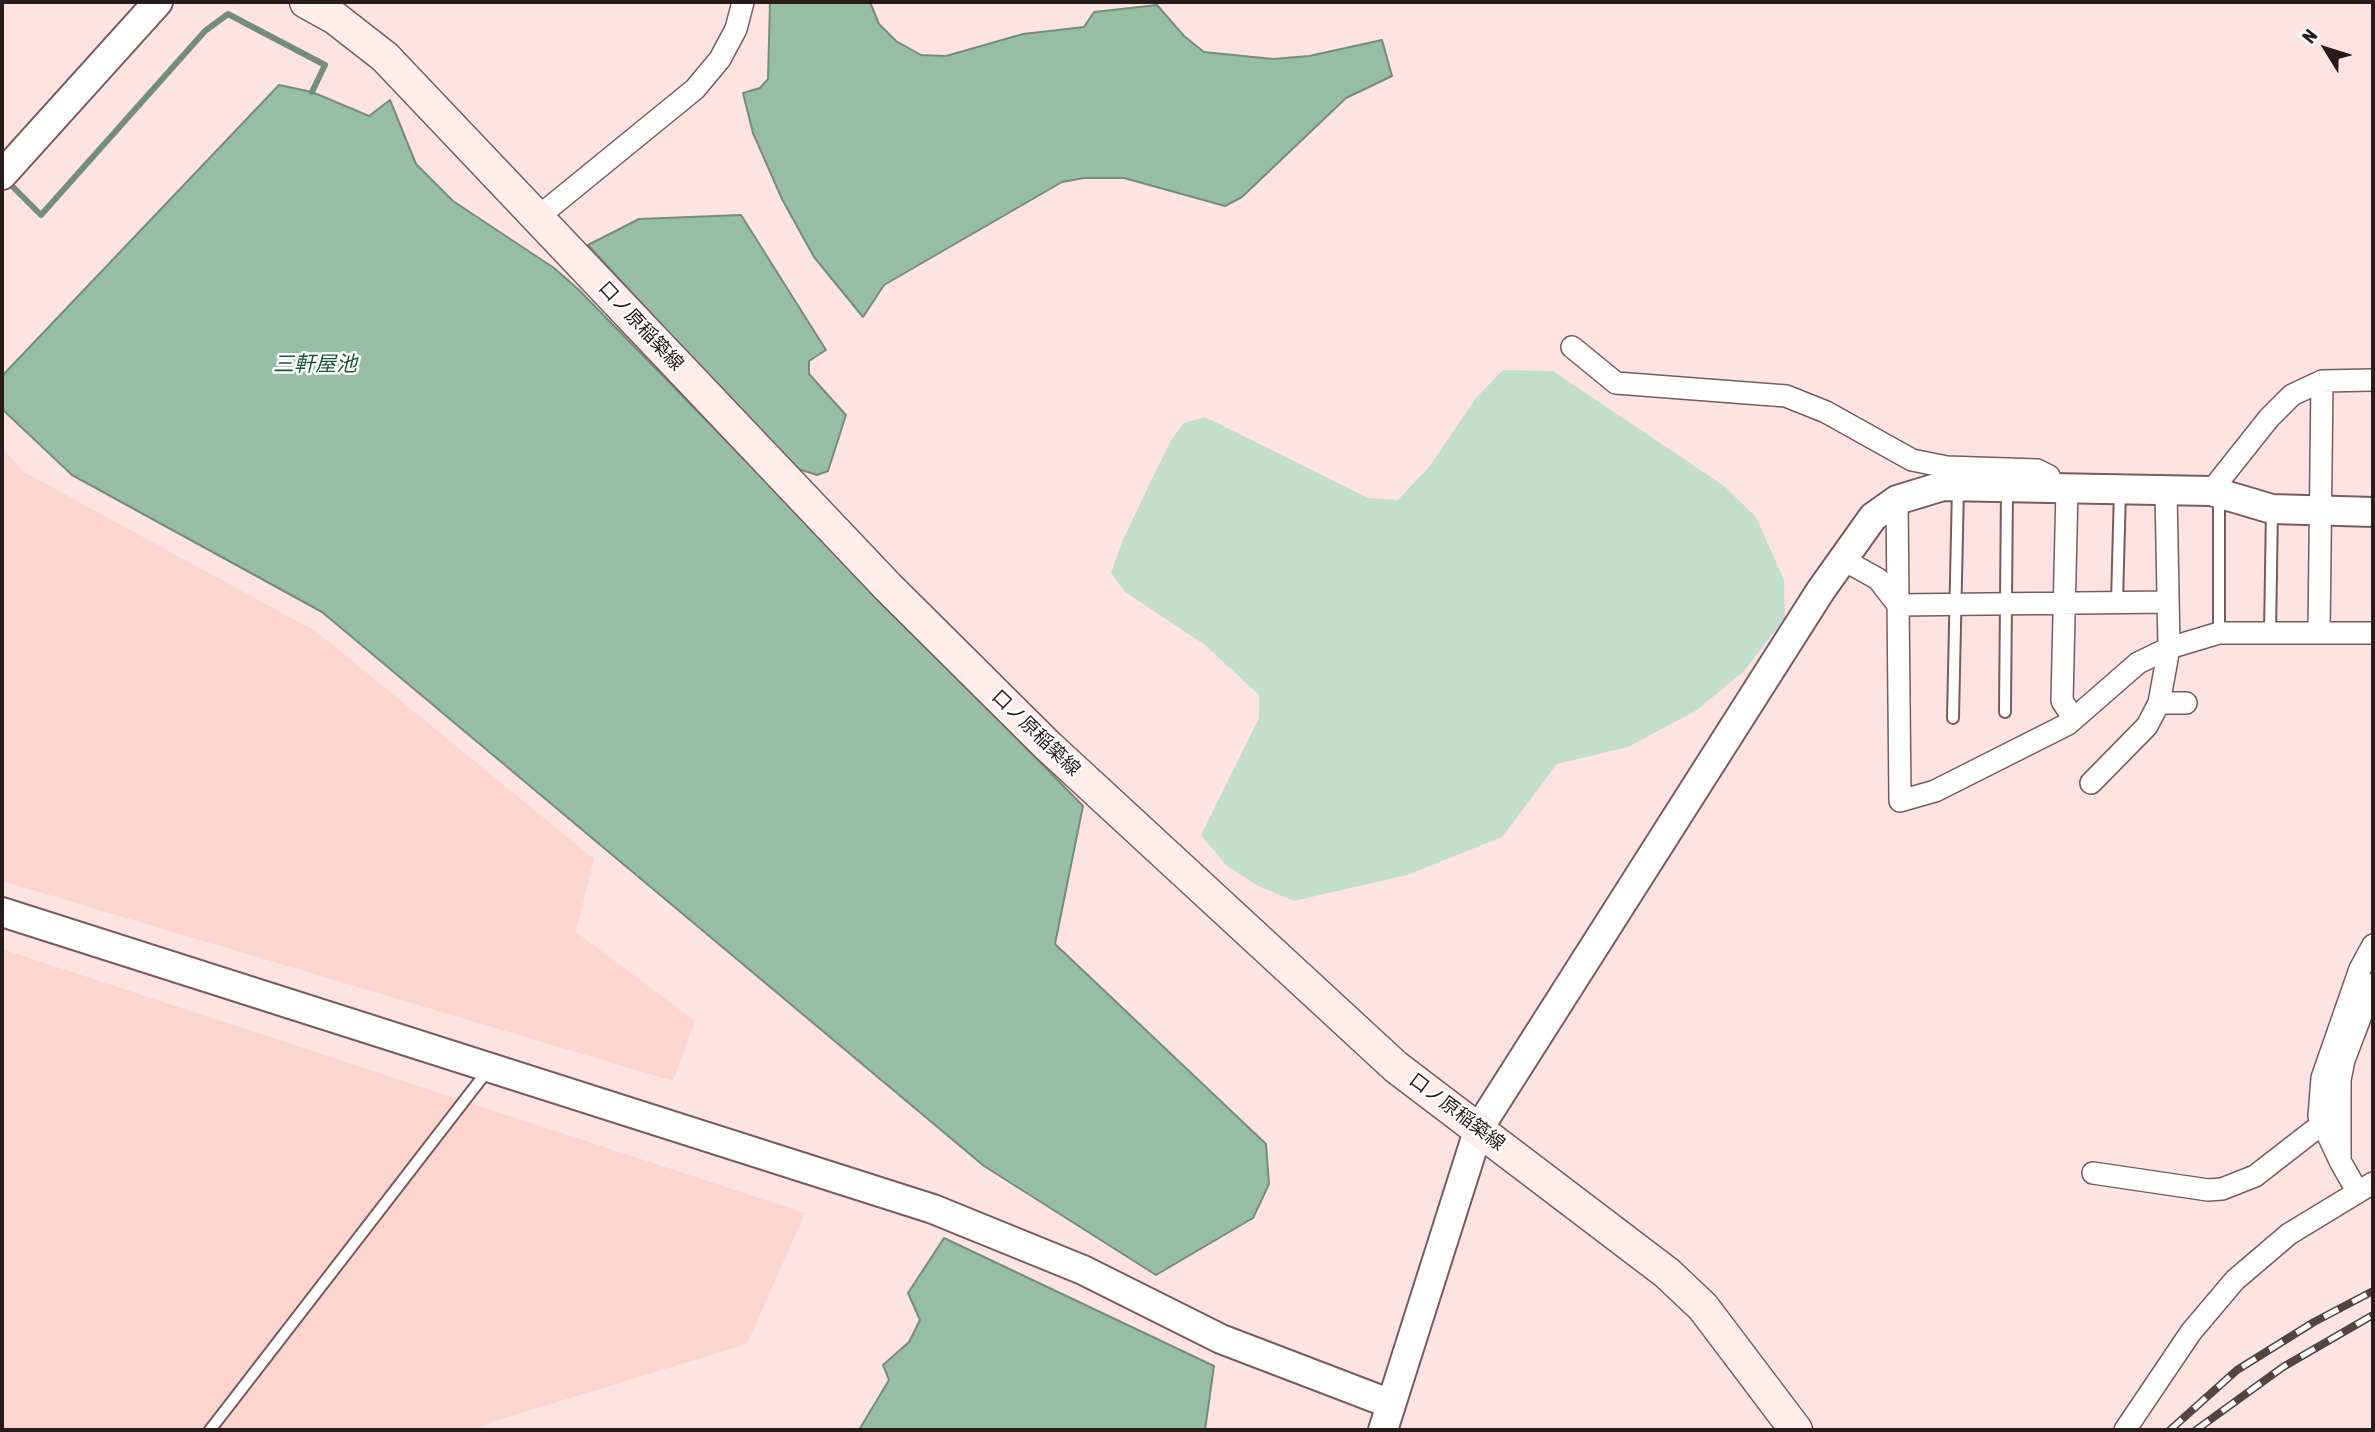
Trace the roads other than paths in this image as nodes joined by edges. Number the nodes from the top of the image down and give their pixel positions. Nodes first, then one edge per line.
1 (158, 2) edge
2 (306, 2) edge
3 (743, 2) edge
4 (2, 175) edge
5 (538, 217) junction
6 (1572, 347) dead end
7 (2373, 380) edge
8 (2322, 381) junction
9 (1958, 486) junction
10 (2007, 487) junction
11 (2059, 488) junction
12 (2120, 490) junction
13 (2166, 491) junction
14 (2215, 492) junction
15 (1897, 500) junction
16 (2272, 509) junction
17 (2321, 512) junction
18 (2373, 512) edge
19 (1842, 559) junction
20 (2117, 602) junction
21 (2168, 602) junction
22 (2008, 603) junction
23 (2064, 603) junction
24 (1957, 604) junction
25 (1898, 605) junction
26 (2219, 633) junction
27 (2270, 633) junction
28 (2319, 633) junction
29 (2373, 633) edge
30 (2169, 648) junction
31 (2186, 703) dead end
32 (2159, 704) junction
33 (2005, 712) dead end
34 (1953, 718) dead end
35 (2074, 719) junction
36 (2091, 783) dead end
37 (2, 912) edge
38 (2373, 945) edge
39 (2373, 984) edge
40 (490, 1068) junction
41 (2322, 1124) junction
42 (1479, 1128) junction
43 (2340, 1161) junction
44 (2093, 1173) dead end
45 (2365, 1187) edge
46 (1391, 1404) junction
47 (210, 1430) edge
48 (1383, 1430) edge
49 (1796, 1430) edge
50 (2125, 1430) edge

1 - 4 street
2 - 5 main road, 口ノ原稲築線
3 - 5 street
5 - 42 main road, 口ノ原稲築線
6 - 11 street
7 - 8 street
8 - 14 street
8 - 17 street
9 - 10 street
9 - 15 street
9 - 24 lane
10 - 11 street
10 - 22 lane
11 - 12 street
11 - 23 street
12 - 13 street
12 - 20 lane
13 - 14 street
13 - 21 street
14 - 16 street
14 - 26 lane
15 - 19 street
15 - 25 street
16 - 17 street
16 - 27 lane
17 - 18 street
17 - 28 street
19 - 25 street
19 - 42 street
20 - 21 street
20 - 23 street
21 - 30 street
22 - 23 street
22 - 24 street
22 - 33 lane
23 - 35 street
24 - 25 street
24 - 34 lane
25 - 35 street
26 - 27 street
26 - 30 street
27 - 28 street
28 - 29 street
30 - 32 street
30 - 35 street
31 - 32 street
32 - 36 street
37 - 40 street
38 - 41 street
39 - 43 street
40 - 46 street
40 - 47 lane
41 - 43 street
41 - 44 street
42 - 46 street
42 - 49 main road, 口ノ原稲築線
43 - 45 street
45 - 50 street
46 - 48 street

